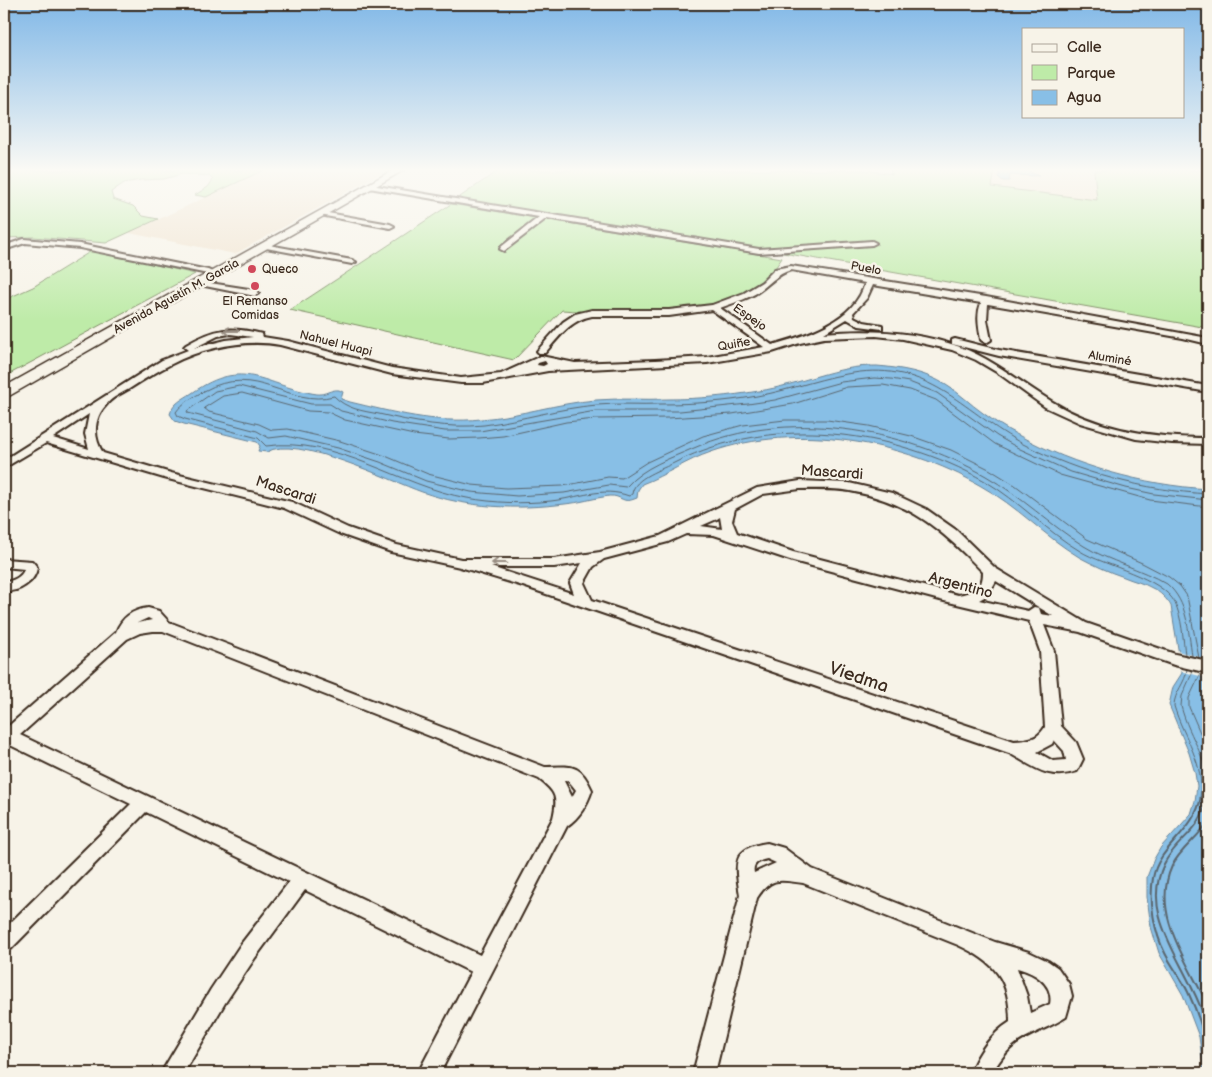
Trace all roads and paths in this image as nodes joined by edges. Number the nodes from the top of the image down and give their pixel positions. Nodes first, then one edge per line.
1 (303, 220) edge
2 (311, 220) edge
3 (357, 220) edge
4 (541, 220) edge
5 (572, 220) edge
6 (390, 226) dead end
7 (872, 243) dead end
8 (266, 246) junction
9 (6, 248) dead end
10 (504, 249) dead end
11 (352, 262) dead end
12 (204, 278) junction
13 (870, 281) junction
14 (255, 293) dead end
15 (986, 300) junction
16 (714, 307) junction
17 (849, 313) junction
18 (834, 324) junction
19 (862, 324) junction
20 (844, 333) junction
21 (799, 340) junction
22 (986, 340) junction
23 (1208, 341) edge
24 (965, 344) junction
25 (772, 349) junction
26 (542, 351) junction
27 (1003, 353) junction
28 (534, 361) junction
29 (547, 364) junction
30 (992, 366) junction
31 (503, 377) junction
32 (4, 386) edge
33 (1208, 389) edge
34 (4, 393) edge
35 (104, 400) junction
36 (45, 439) junction
37 (1208, 441) edge
38 (99, 455) junction
39 (4, 465) edge
40 (730, 506) junction
41 (686, 530) junction
42 (732, 536) junction
43 (600, 556) junction
44 (567, 562) junction
45 (461, 563) junction
46 (538, 563) junction
47 (6, 564) edge
48 (990, 571) junction
49 (580, 578) junction
50 (528, 583) junction
51 (5, 588) edge
52 (555, 593) junction
53 (1029, 595) junction
54 (953, 599) junction
55 (589, 605) junction
56 (1035, 618) junction
57 (1081, 627) junction
58 (1208, 666) edge
59 (1053, 728) junction
60 (5, 737) edge
61 (1014, 748) junction
62 (144, 803) junction
63 (302, 879) junction
64 (4, 942) edge
65 (989, 950) junction
66 (483, 967) junction
67 (1020, 1028) junction
68 (172, 1073) edge
69 (429, 1073) edge
70 (704, 1073) edge
71 (981, 1073) edge

1 - 12 main road, Avenida Agustín M. García
2 - 8 main road, Avenida Agustín M. García
3 - 6 street
4 - 10 street
5 - 7 street
8 - 11 street
8 - 12 main road, Avenida Agustín M. García
9 - 12 street
12 - 14 street
12 - 32 main road, Avenida Agustín M. García
12 - 34 main road, Avenida Agustín M. García
13 - 15 street, Puelo
13 - 16 street, Puelo
13 - 17 street, Quiñe
15 - 22 street
15 - 23 street, Puelo
16 - 25 street, Espejo
16 - 26 street, Puelo
17 - 18 street, Quiñe
17 - 19 street
18 - 19 street, Aluminé
18 - 20 street
18 - 21 street, Quiñe
19 - 24 street, Aluminé
20 - 21 street
20 - 30 street
21 - 25 street, Quiñe
22 - 24 street
22 - 27 street
24 - 27 street, Aluminé
25 - 29 street, Quiñe
26 - 28 street, Puelo
26 - 29 street
27 - 30 street
27 - 33 street, Aluminé
28 - 29 street
28 - 31 street
29 - 31 street, Quiñe
30 - 37 street
31 - 35 street, Nahuel Huapi
35 - 36 street
35 - 38 street
36 - 38 street, Mascardi
36 - 39 street
38 - 45 street, Mascardi
40 - 41 street, Mascardi
40 - 42 street
40 - 48 street, Mascardi
41 - 42 street, Argentino
41 - 43 street, Mascardi
42 - 54 street, Argentino
43 - 44 street, Mascardi
43 - 49 street
44 - 46 street, Mascardi
44 - 49 street
46 -> 45 street, Mascardi
45 - 50 street, Viedma
46 - 50 street
47 - 51 street
48 - 53 street, Argentino
48 - 54 street
49 - 52 street
49 - 55 street
50 - 52 street, Viedma
52 - 55 street, Viedma
53 - 56 street
53 - 57 street, Argentino
54 - 56 street, Argentino
55 - 61 street, Viedma
56 - 57 street, Argentino
56 - 59 street
57 - 58 street
59 - 61 street
59 - 61 street, Viedma
60 - 62 street
60 - 66 street
62 - 63 street
62 - 64 street
63 - 66 street
63 - 68 street
65 - 67 street
65 - 67 street
65 - 70 street
66 - 69 street
67 - 71 street

